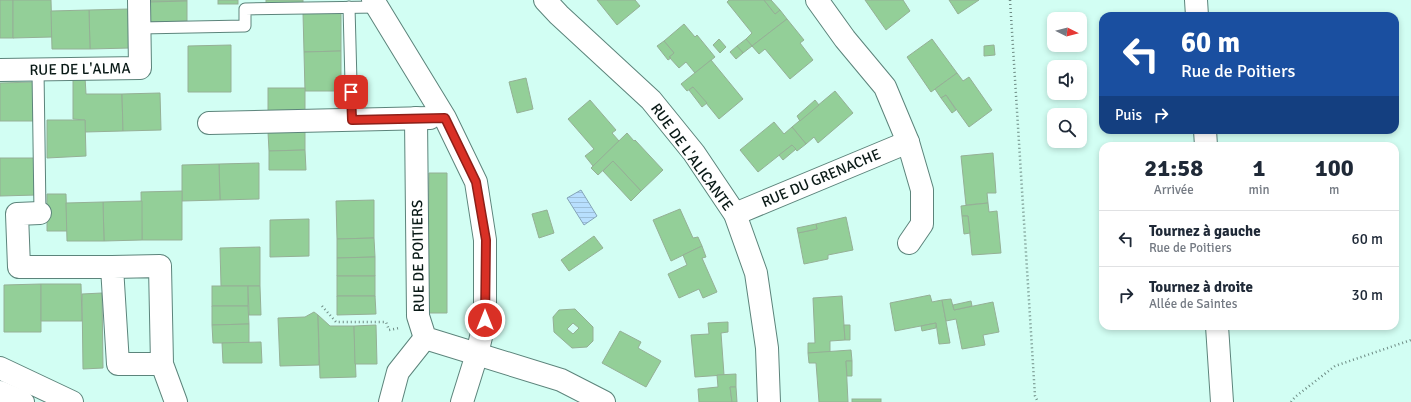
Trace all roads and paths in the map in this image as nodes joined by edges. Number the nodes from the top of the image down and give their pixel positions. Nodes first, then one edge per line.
1 (139, 0) edge
2 (545, 0) edge
3 (817, 0) edge
4 (1010, 0) edge
5 (1196, 0) edge
6 (375, 3) edge
7 (349, 7) junction
8 (1197, 12) edge
9 (140, 28) junction
10 (0, 70) edge
11 (38, 70) junction
12 (416, 118) junction
13 (445, 118) junction
14 (352, 120) junction
15 (209, 123) dead end
16 (908, 142) junction
17 (40, 213) joint
18 (735, 214) junction
19 (909, 243) dead end
20 (112, 267) junction
21 (322, 306) dead end
22 (422, 330) junction
23 (1217, 330) edge
24 (1411, 340) edge
25 (477, 354) junction
26 (162, 364) junction
27 (0, 368) edge
28 (0, 392) edge
29 (23, 402) edge
30 (72, 402) edge
31 (176, 402) edge
32 (390, 402) edge
33 (462, 402) edge
34 (604, 402) edge
35 (769, 402) edge
36 (1038, 402) edge
37 (1222, 402) edge
38 (1291, 402) edge

1 - 9 street, RUE DE L'ALMA
2 - 18 street, RUE DE L'ALICANTE
3 - 16 street
4 - 36 path
5 - 8 street
6 - 7 lane
6 - 13 street
7 - 9 lane
7 - 14 lane
9 - 11 street, RUE DE L'ALMA
10 - 11 street, RUE DE L'ALMA
11 - 17 lane
12 - 13 street
12 - 14 street
12 - 22 street, RUE DE POITIERS
13 - 25 street
14 - 15 street
16 - 18 street, RUE DU GRENACHE
16 - 19 street
17 - 20 street
18 - 35 street, RUE DE L'ALICANTE
20 - 26 street
20 - 26 street
21 - 22 path
22 - 25 street
22 - 32 street
23 - 37 street
24 - 38 path
25 - 33 street
25 - 34 street
26 - 31 street
27 - 30 street
28 - 29 street

